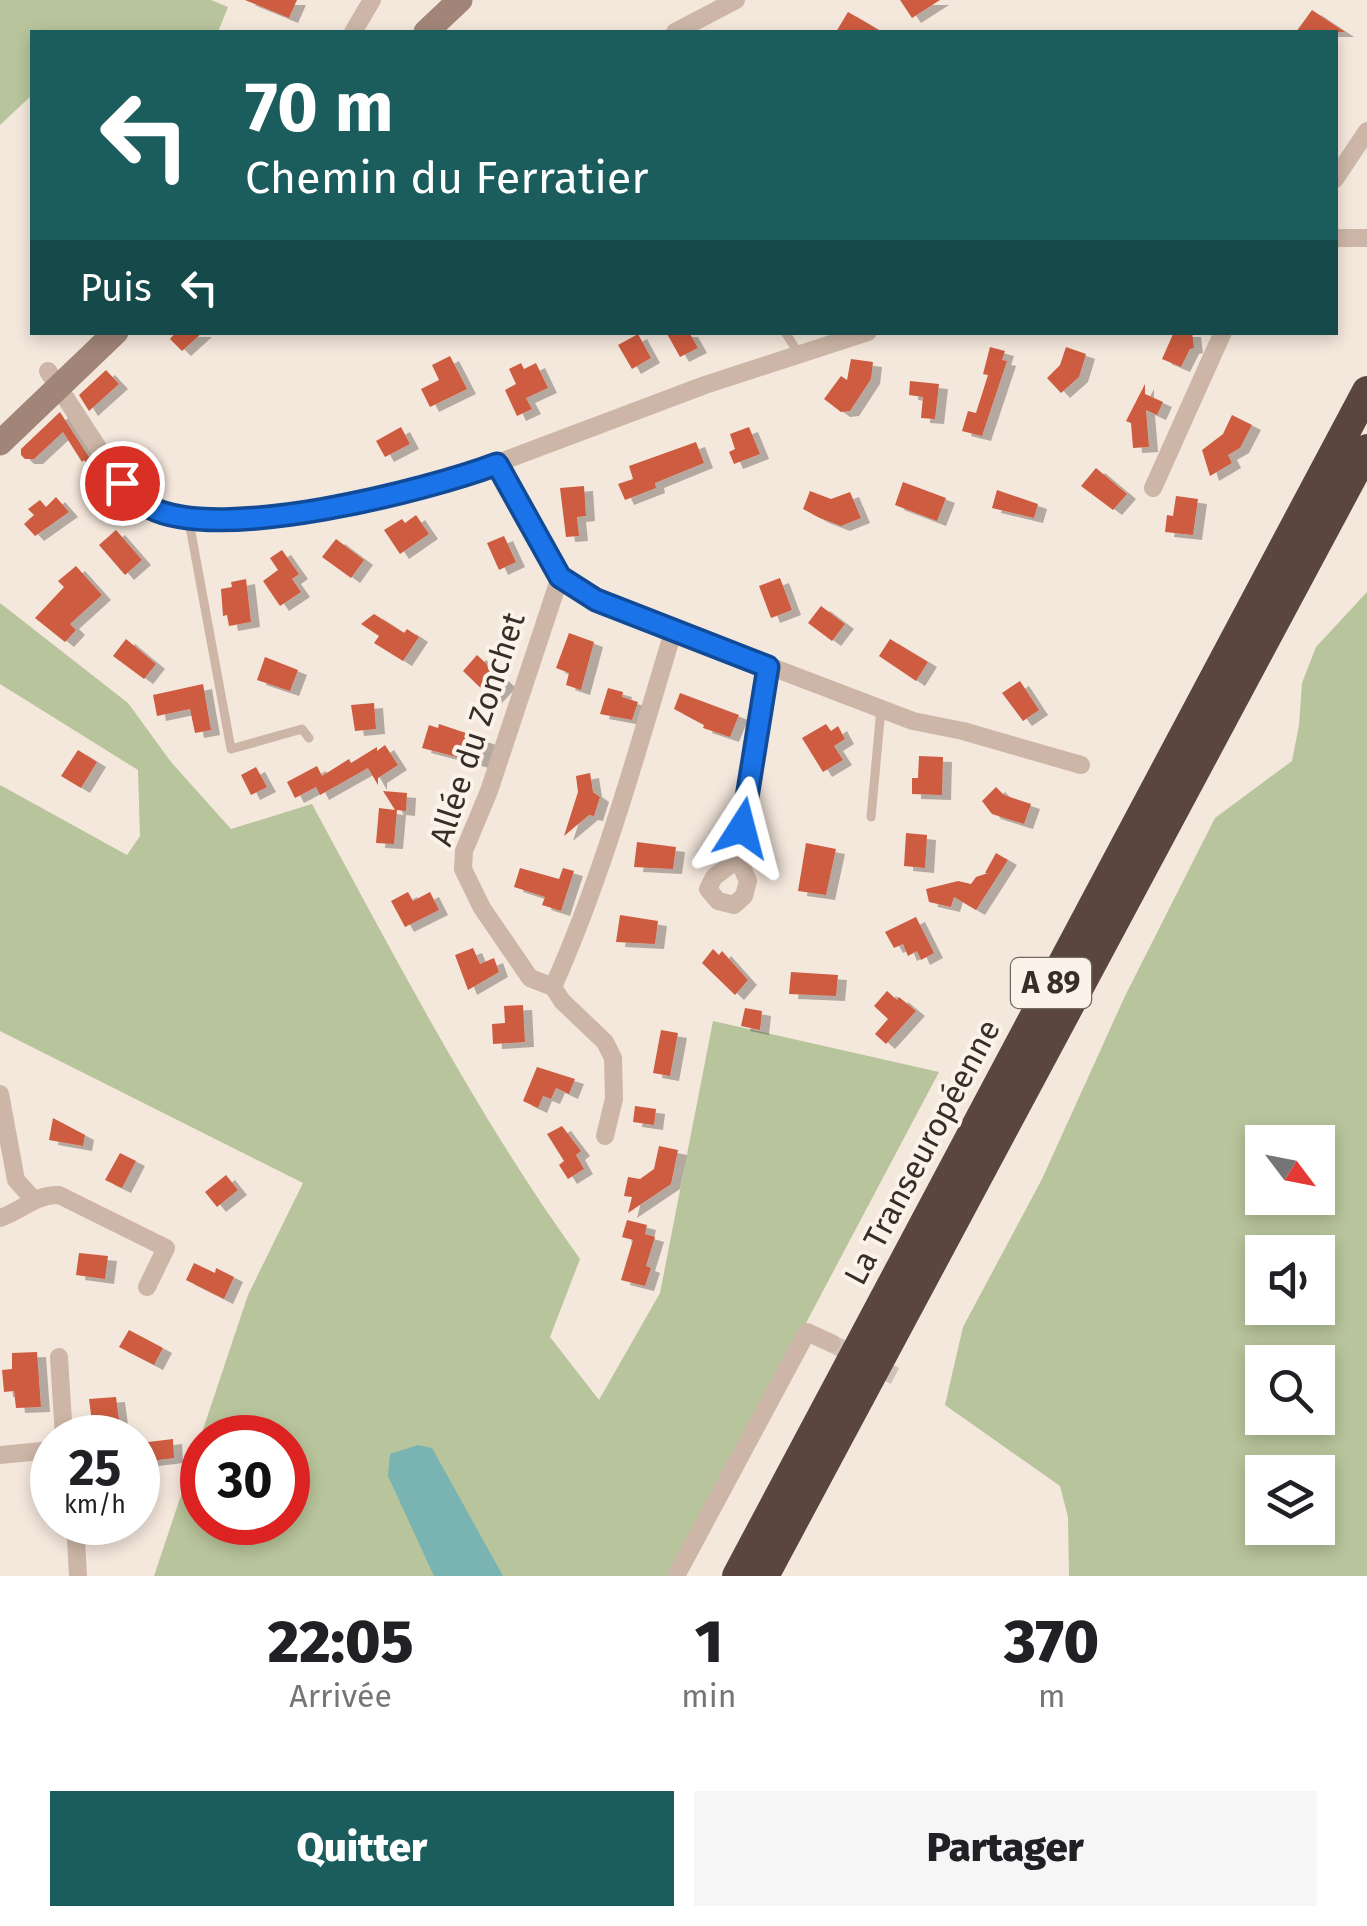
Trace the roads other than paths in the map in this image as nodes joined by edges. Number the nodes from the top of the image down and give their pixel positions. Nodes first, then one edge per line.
1 (372, 0) edge
2 (460, 0) edge
3 (736, 0) edge
4 (353, 30) edge
5 (428, 30) edge
6 (679, 30) edge
7 (1367, 131) edge
8 (1338, 174) edge
9 (1338, 238) edge
10 (1367, 238) edge
11 (112, 335) edge
12 (787, 335) edge
13 (859, 335) edge
14 (1222, 335) edge
15 (799, 354) junction
16 (54, 379) junction
17 (1367, 391) edge
18 (0, 444) edge
19 (1367, 449) edge
20 (497, 464) junction
21 (1153, 488) dead end
22 (188, 516) junction
23 (560, 577) junction
24 (673, 632) junction
25 (768, 667) junction
26 (881, 709) junction
27 (309, 738) dead end
28 (1081, 765) dead end
29 (872, 817) dead end
30 (738, 859) dead end
31 (552, 987) junction
32 (0, 1094) edge
33 (606, 1136) dead end
34 (34, 1200) junction
35 (0, 1218) edge
36 (147, 1287) dead end
37 (831, 1343) tunnel mouth
38 (59, 1357) dead end
39 (63, 1415) edge
40 (30, 1452) edge
41 (0, 1455) edge
42 (76, 1545) edge
43 (78, 1576) edge
44 (676, 1576) edge
45 (736, 1576) edge
46 (764, 1576) edge

1 - 4 street
2 - 5 main road
3 - 6 street
7 - 8 street
9 - 10 street
11 - 16 main road
12 - 15 lane
13 - 15 street
14 - 21 street
15 - 20 street
16 - 18 main road
16 - 22 street
17 - 45 highway, La Transeuropéenne / A 89
19 - 46 highway, La Transeuropéenne / A 89
20 - 22 street
20 - 23 street
22 - 27 lane
23 - 24 street
23 - 31 street, Allée du Zonchet
24 - 25 street
24 - 31 street
25 - 26 street
25 - 30 street
26 - 28 street
26 - 29 lane
31 - 33 street, Allée du Zonchet
32 - 34 street
34 - 35 street
34 - 36 street
37 - 44 street
38 - 39 street
40 - 41 street
42 - 43 street

